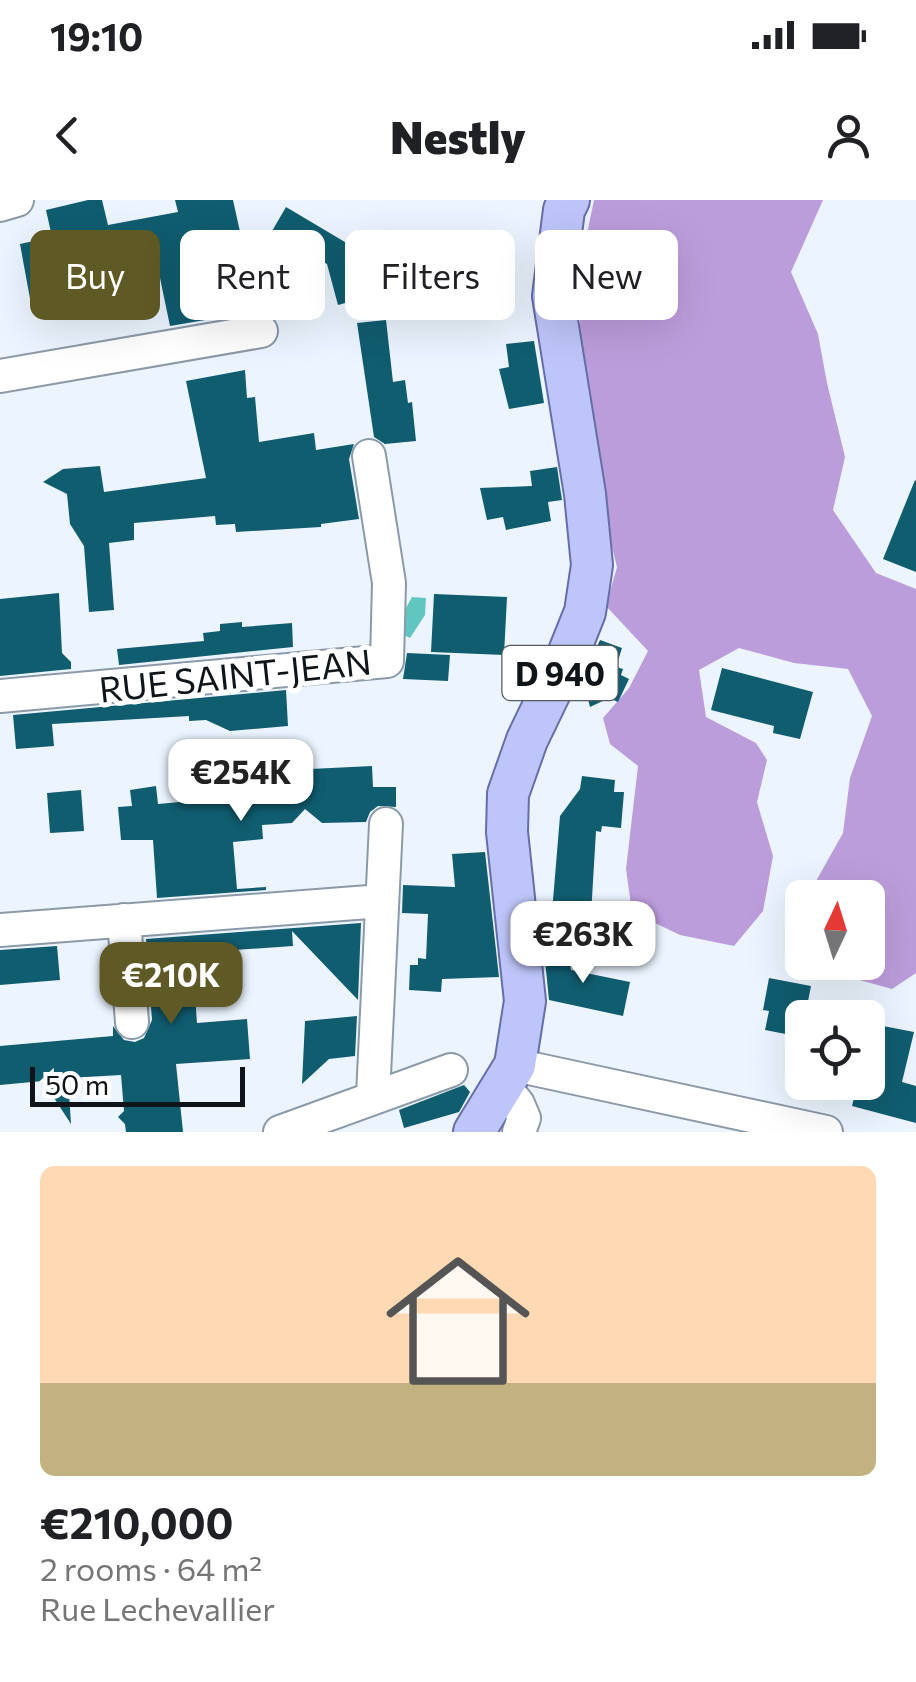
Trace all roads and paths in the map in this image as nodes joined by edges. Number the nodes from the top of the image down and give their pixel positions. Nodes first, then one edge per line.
1 (17, 200) edge
2 (569, 200) edge
3 (0, 204) edge
4 (262, 331) dead end
5 (0, 376) edge
6 (369, 456) dead end
7 (0, 696) edge
8 (386, 824) dead end
9 (382, 900) junction
10 (124, 920) junction
11 (0, 930) edge
12 (132, 1022) dead end
13 (451, 1070) dead end
14 (510, 1076) junction
15 (373, 1096) junction
16 (280, 1132) edge
17 (474, 1132) edge
18 (519, 1132) edge
19 (826, 1132) edge

1 - 3 street
2 - 14 main road, D 940
4 - 5 street
6 - 7 street, RUE SAINT-JEAN
8 - 9 street
9 - 10 street
9 - 15 street
10 - 11 street
10 - 12 street
13 - 15 street
14 - 17 main road, D 940
14 - 18 street
14 - 19 street
15 - 16 street

